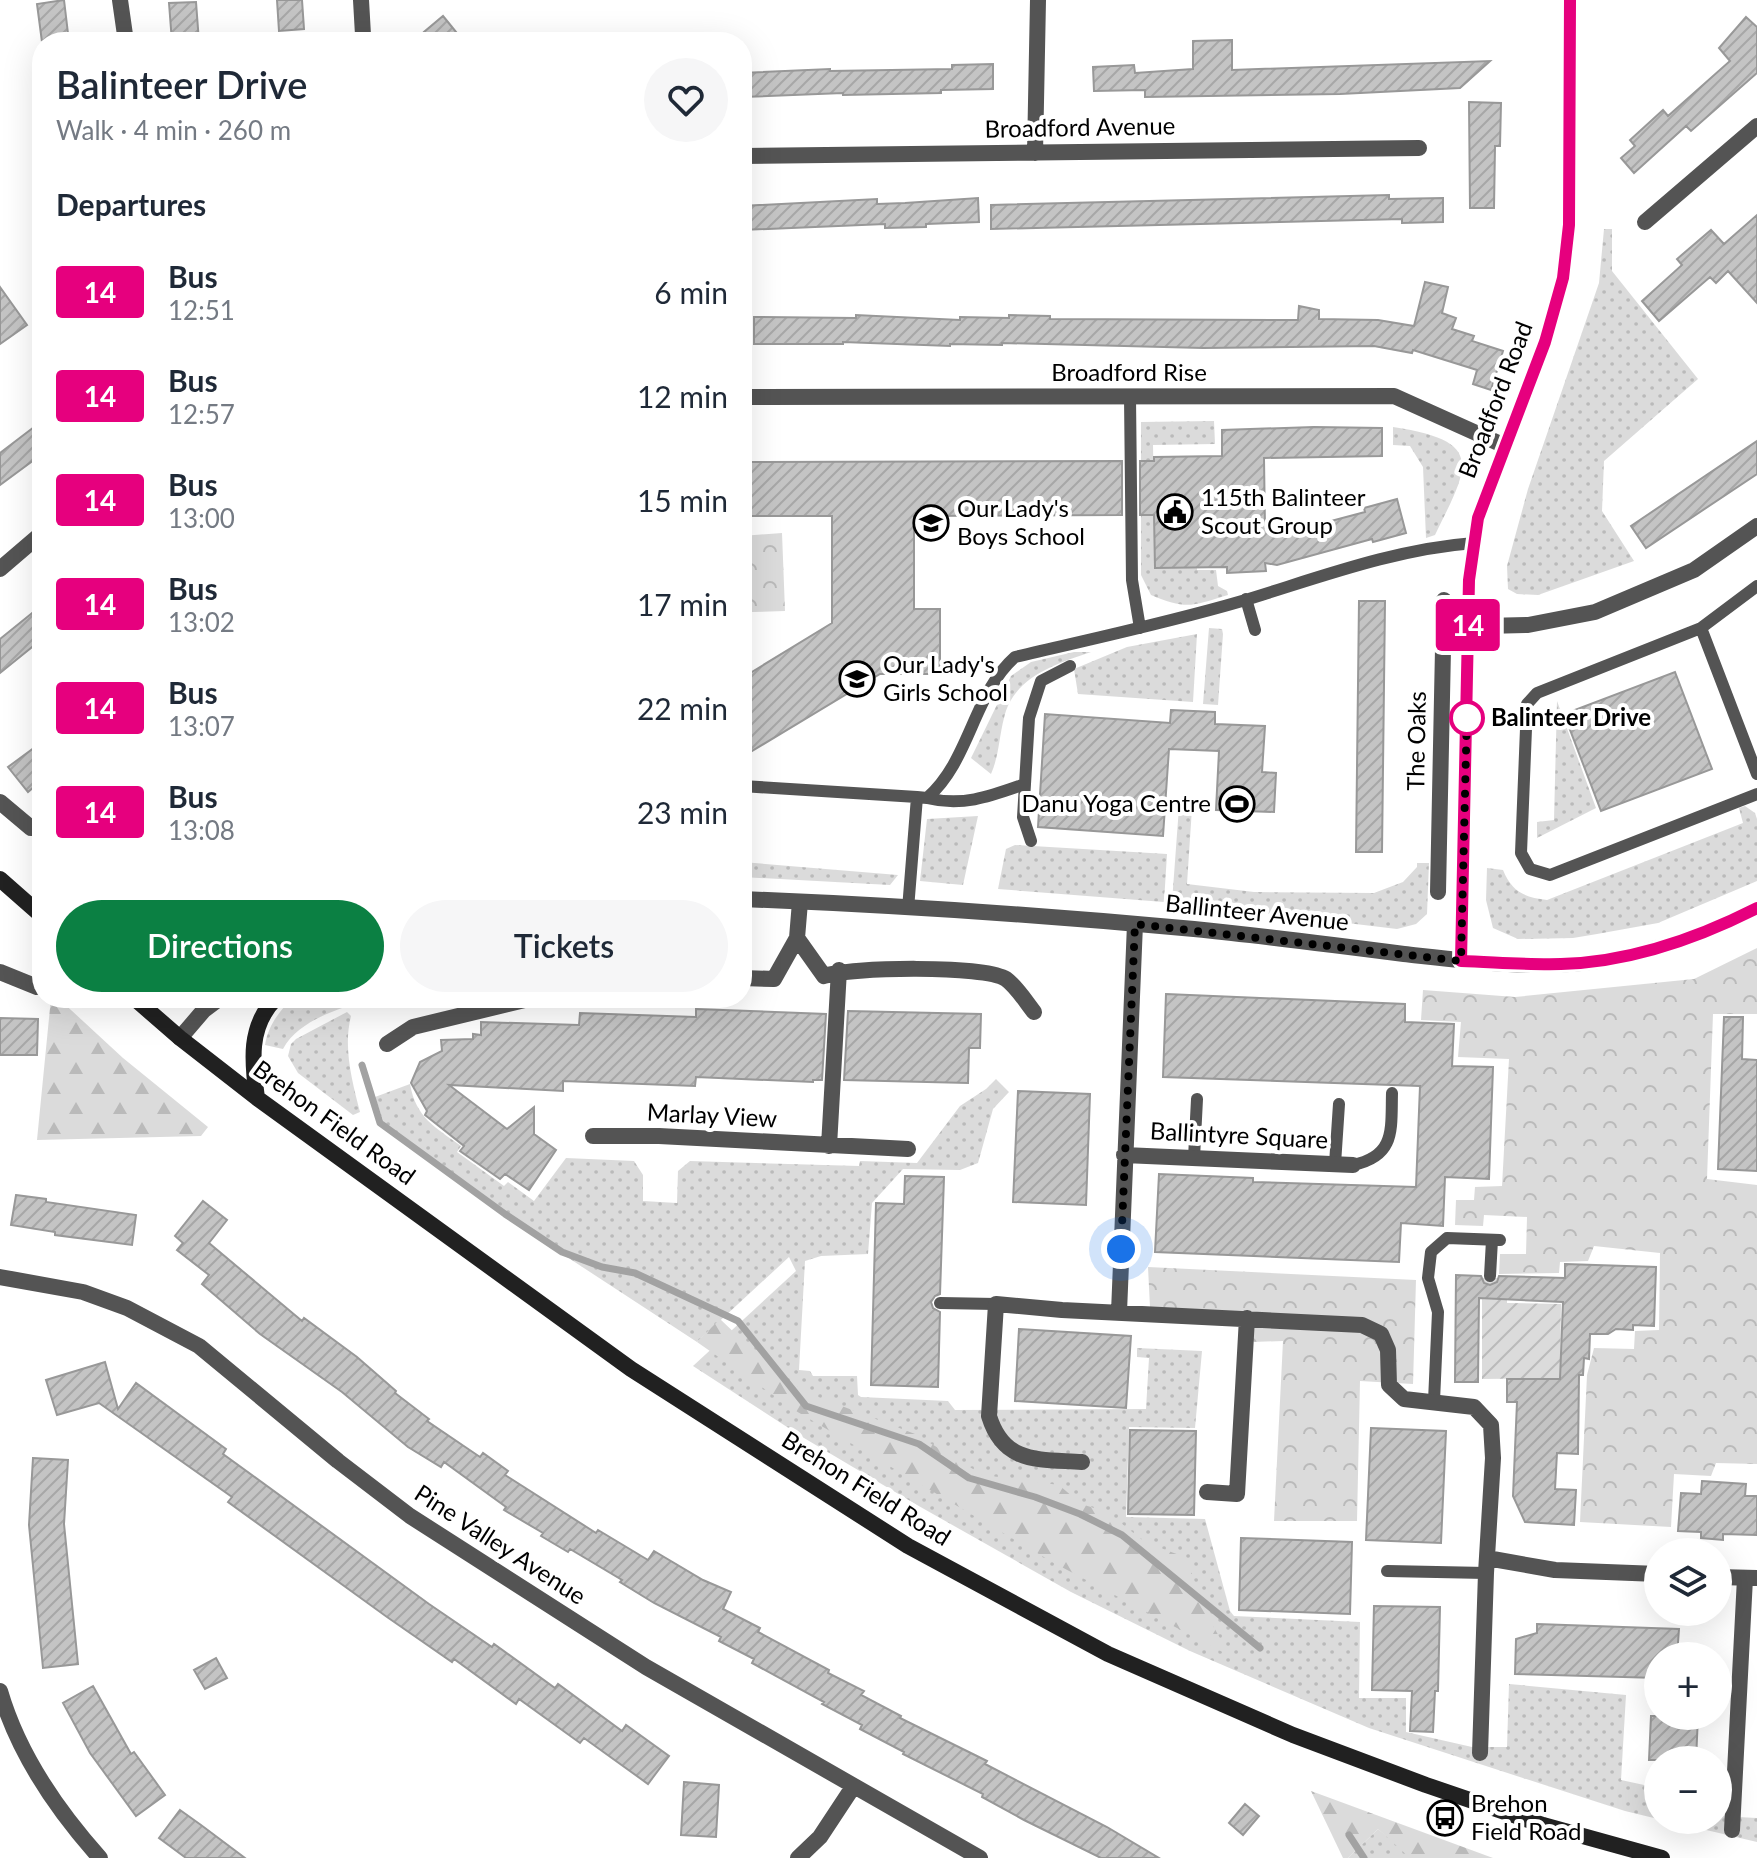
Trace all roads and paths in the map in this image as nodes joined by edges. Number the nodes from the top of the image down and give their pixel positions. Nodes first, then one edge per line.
1 (120, 0) edge
2 (361, 0) edge
3 (1038, 0) edge
4 (1570, 0) edge
5 (125, 32) edge
6 (363, 32) edge
7 (1757, 126) edge
8 (1419, 148) dead end
9 (1035, 153) junction
10 (752, 156) edge
11 (1645, 222) dead end
12 (752, 397) edge
13 (1130, 397) junction
14 (1505, 446) junction
15 (1757, 526) edge
16 (32, 542) edge
17 (1474, 543) junction
18 (0, 569) edge
19 (1757, 586) edge
20 (1246, 599) junction
21 (1444, 600) dead end
22 (1443, 627) junction
23 (1468, 627) junction
24 (1140, 628) junction
25 (1701, 628) junction
26 (1255, 630) dead end
27 (1070, 666) dead end
28 (1757, 774) edge
29 (1025, 784) junction
30 (752, 787) edge
31 (1757, 794) edge
32 (922, 798) junction
33 (0, 802) edge
34 (32, 828) edge
35 (1031, 841) dead end
36 (1439, 855) junction
37 (1465, 856) junction
38 (0, 879) edge
39 (1438, 892) dead end
40 (752, 900) edge
41 (800, 902) junction
42 (32, 907) edge
43 (1757, 908) edge
44 (908, 909) junction
45 (1135, 924) junction
46 (797, 938) junction
47 (1461, 961) junction
48 (839, 970) junction
49 (0, 972) edge
50 (752, 978) edge
51 (32, 985) edge
52 (146, 1008) edge
53 (207, 1008) edge
54 (269, 1008) edge
55 (492, 1008) edge
56 (1034, 1012) dead end
57 (180, 1038) junction
58 (387, 1044) dead end
59 (1392, 1093) dead end
60 (257, 1098) junction
61 (1197, 1099) dead end
62 (1339, 1104) dead end
63 (593, 1136) dead end
64 (829, 1146) junction
65 (908, 1149) dead end
66 (1124, 1155) junction
67 (1194, 1158) junction
68 (1335, 1164) junction
69 (1353, 1165) joint
70 (1490, 1276) dead end
71 (0, 1277) edge
72 (940, 1303) dead end
73 (996, 1304) junction
74 (1119, 1312) junction
75 (1247, 1318) junction
76 (1434, 1401) junction
77 (1082, 1462) dead end
78 (1207, 1492) dead end
79 (1486, 1566) junction
80 (1387, 1571) dead end
81 (1644, 1573) edge
82 (1751, 1578) edge
83 (0, 1691) edge
84 (1480, 1753) dead end
85 (853, 1787) junction
86 (1732, 1830) dead end
87 (100, 1858) edge
88 (798, 1858) edge
89 (980, 1858) edge
90 (1662, 1858) edge

1 - 5 street
2 - 6 street
3 - 9 street
4 - 14 street, Broadford Road
7 - 11 street
8 - 9 street, Broadford Avenue
9 - 10 street, Broadford Avenue
12 - 13 street, Broadford Rise
13 - 14 street, Broadford Rise
13 - 24 lane
14 - 17 street, Broadford Road
15 - 23 street
16 - 18 street
17 - 20 lane
17 - 23 street, Broadford Road
19 - 25 lane
20 - 24 lane
20 - 26 lane
21 - 22 street, The Oaks
22 - 23 street
22 - 36 street, The Oaks
23 - 37 street, Broadford Road
24 - 32 lane
25 - 28 lane
25 - 31 lane
27 - 29 lane
29 - 32 lane
29 - 35 lane
30 - 32 lane
32 - 44 lane
33 - 34 street
36 - 37 street
36 - 39 street, The Oaks
37 - 47 street, Broadford Road
38 - 42 main road
40 - 41 street, Ballinteer Avenue
41 - 44 street, Ballinteer Avenue
41 - 46 street
43 - 47 street, Ballinteer Avenue
44 - 45 street, Ballinteer Avenue
45 - 47 street, Ballinteer Avenue
45 - 66 street
46 - 48 street
46 - 50 street
48 - 56 street
48 - 64 street
49 - 51 street
52 - 57 main road, Brehon Field Road
53 - 57 street
54 - 60 main road
55 - 58 street
57 - 60 main road, Brehon Field Road
59 - 69 lane
60 - 90 main road, Brehon Field Road
61 - 67 lane
62 - 68 lane
63 - 64 street, Marlay View
64 - 65 street, Marlay View
66 - 67 street, Ballintyre Square
66 - 74 street
67 - 68 street, Ballintyre Square
68 - 69 street, Ballintyre Square
70 - 76 lane
71 - 85 street, Pine Valley Avenue
72 - 73 lane
73 - 74 street
73 - 77 street
74 - 75 street
75 - 76 street
75 - 78 street
76 - 79 street
79 - 80 lane
79 - 81 street
79 - 84 street
82 - 86 street
83 - 87 street
85 - 88 street
85 - 89 street, Pine Valley Avenue

